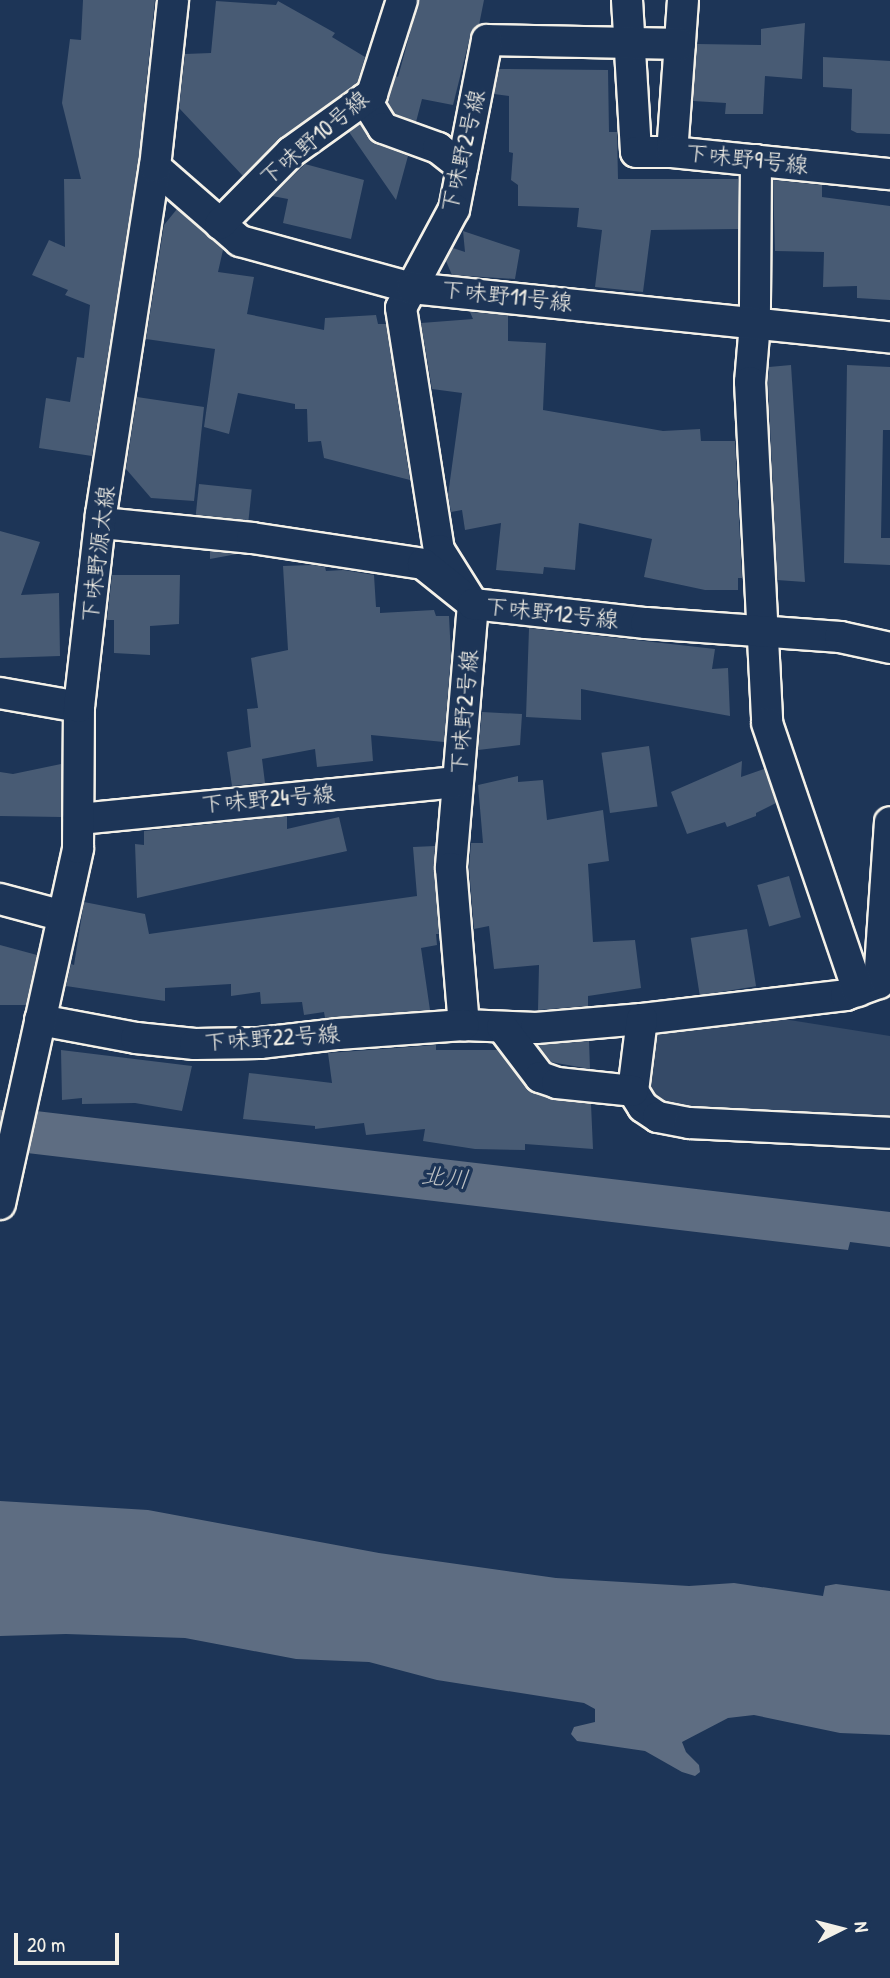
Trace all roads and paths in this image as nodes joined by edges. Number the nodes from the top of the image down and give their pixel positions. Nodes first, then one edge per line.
1 (173, 0) edge
2 (402, 0) edge
3 (627, 0) edge
4 (683, 0) edge
5 (631, 43) junction
6 (680, 44) junction
7 (365, 99) junction
8 (672, 152) junction
9 (756, 160) junction
10 (155, 167) junction
11 (462, 167) junction
12 (890, 174) edge
13 (220, 224) junction
14 (412, 288) junction
15 (755, 323) junction
16 (890, 337) edge
17 (102, 523) junction
18 (473, 604) junction
19 (763, 631) junction
20 (890, 648) edge
21 (0, 693) edge
22 (79, 707) junction
23 (457, 782) junction
24 (79, 819) junction
25 (890, 822) edge
26 (0, 899) edge
27 (63, 916) junction
28 (887, 916) edge
29 (858, 991) junction
30 (642, 1019) junction
31 (40, 1020) junction
32 (464, 1026) junction
33 (502, 1027) junction
34 (633, 1091) junction
35 (16, 1100) edge
36 (890, 1133) edge
37 (0, 1204) edge

1 - 10 street, 下味野源太線
2 - 7 street, 下味野10号線
3 - 5 street
4 - 6 street, 下味野9号線
5 - 6 street, 下味野2号線
5 - 8 street
5 - 11 street, 下味野2号線
6 - 8 street, 下味野9号線
7 - 11 street
7 - 13 street, 下味野10号線
8 - 9 street, 下味野9号線
9 - 12 street, 下味野9号線
9 - 15 street
10 - 13 street, 下味野11号線
10 - 17 street, 下味野源太線
11 - 14 street, 下味野2号線
13 - 14 street, 下味野11号線
14 - 15 street, 下味野11号線
14 - 18 street, 下味野2号線
15 - 16 street, 下味野11号線
15 - 19 street
17 - 18 street, 下味野12号線
17 - 22 street, 下味野源太線
18 - 19 street, 下味野12号線
18 - 23 street, 下味野2号線
19 - 20 street, 下味野12号線
19 - 29 street
21 - 22 street
22 - 24 street, 下味野源太線
23 - 24 street, 下味野24号線
23 - 32 street, 下味野2号線
24 - 27 street, 下味野源太線
25 - 28 street
26 - 27 street
27 - 31 street, 下味野源太線
28 - 29 street
29 - 30 street
30 - 33 street
30 - 34 street
31 - 32 street, 下味野22号線
31 - 35 street, 下味野源太線
32 - 33 street
33 - 34 street
34 - 36 street
35 - 37 street, 下味野源太線

